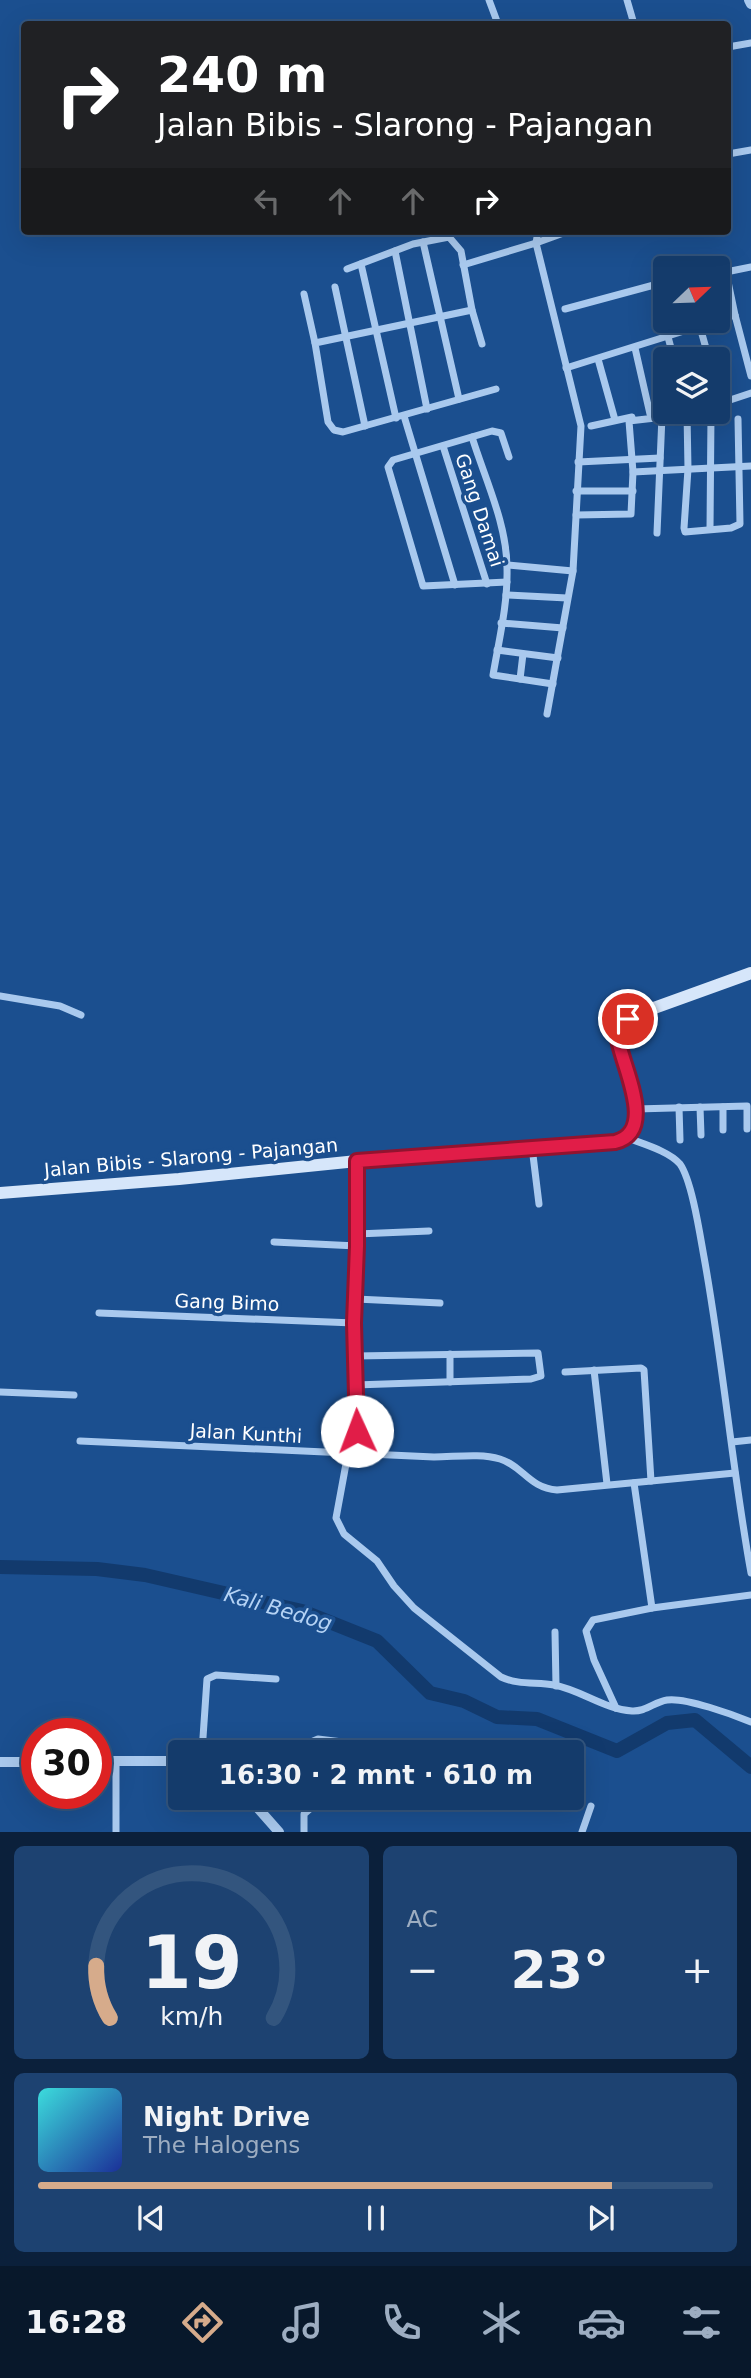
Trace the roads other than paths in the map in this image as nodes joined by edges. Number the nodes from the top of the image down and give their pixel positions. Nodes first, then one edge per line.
1 (489, 0) edge
2 (627, 0) edge
3 (497, 21) edge
4 (633, 21) edge
5 (751, 43) edge
6 (731, 46) edge
7 (751, 150) edge
8 (731, 153) edge
9 (538, 235) edge
10 (558, 235) edge
11 (423, 242) junction
12 (537, 243) junction
13 (395, 251) junction
14 (362, 264) junction
15 (463, 265) junction
16 (751, 267) edge
17 (347, 269) dead end
18 (730, 271) edge
19 (653, 285) edge
20 (335, 287) dead end
21 (304, 294) dead end
22 (730, 299) edge
23 (565, 309) dead end
24 (472, 310) junction
25 (735, 315) junction
26 (730, 317) edge
27 (439, 318) junction
28 (408, 324) junction
29 (377, 330) junction
30 (681, 333) edge
31 (347, 336) junction
32 (668, 337) junction
33 (315, 343) junction
34 (482, 344) dead end
35 (671, 347) edge
36 (635, 348) junction
37 (598, 359) junction
38 (566, 368) junction
39 (751, 376) edge
40 (496, 388) dead end
41 (751, 393) edge
42 (459, 399) junction
43 (730, 400) edge
44 (427, 409) junction
45 (650, 414) joint
46 (653, 416) edge
47 (400, 417) junction
48 (615, 419) junction
49 (737, 419) dead end
50 (665, 424) edge
51 (687, 424) edge
52 (711, 424) edge
53 (365, 426) junction
54 (591, 426) dead end
55 (472, 437) junction
56 (443, 446) junction
57 (415, 454) junction
58 (509, 457) dead end
59 (660, 458) junction
60 (632, 459) junction
61 (578, 462) junction
62 (751, 466) edge
63 (739, 467) junction
64 (710, 468) junction
65 (688, 469) junction
66 (660, 470) junction
67 (633, 472) junction
68 (576, 491) junction
69 (632, 491) junction
70 (739, 494) junction
71 (751, 494) edge
72 (576, 515) junction
73 (710, 529) junction
74 (657, 533) dead end
75 (507, 565) junction
76 (573, 571) junction
77 (506, 582) junction
78 (487, 584) junction
79 (455, 585) junction
80 (506, 595) junction
81 (567, 598) junction
82 (501, 623) junction
83 (563, 628) junction
84 (497, 650) junction
85 (523, 654) junction
86 (558, 658) junction
87 (520, 679) junction
88 (553, 684) junction
89 (547, 714) dead end
90 (751, 973) edge
91 (0, 996) edge
92 (81, 1014) dead end
93 (678, 1107) junction
94 (700, 1107) junction
95 (723, 1107) junction
96 (636, 1109) junction
97 (747, 1129) dead end
98 (723, 1130) dead end
99 (701, 1135) dead end
100 (628, 1138) junction
101 (680, 1140) dead end
102 (532, 1147) junction
103 (357, 1161) junction
104 (0, 1193) edge
105 (539, 1204) dead end
106 (429, 1231) dead end
107 (357, 1234) junction
108 (274, 1242) dead end
109 (357, 1246) junction
110 (356, 1299) junction
111 (440, 1303) dead end
112 (99, 1313) dead end
113 (354, 1323) junction
114 (450, 1354) junction
115 (355, 1356) junction
116 (594, 1370) junction
117 (565, 1372) dead end
118 (450, 1382) junction
119 (355, 1385) junction
120 (0, 1392) edge
121 (74, 1395) dead end
122 (751, 1440) edge
123 (80, 1441) dead end
124 (732, 1442) junction
125 (348, 1454) junction
126 (358, 1454) junction
127 (735, 1473) junction
128 (650, 1481) junction
129 (634, 1483) junction
130 (607, 1484) junction
131 (747, 1525) edge
132 (751, 1573) edge
133 (751, 1595) edge
134 (652, 1608) junction
135 (555, 1632) dead end
136 (276, 1679) dead end
137 (556, 1686) junction
138 (616, 1709) junction
139 (751, 1722) edge
140 (203, 1740) edge
141 (314, 1740) edge
142 (332, 1740) edge
143 (112, 1761) edge
144 (116, 1761) junction
145 (168, 1761) edge
146 (0, 1762) edge
147 (21, 1762) edge
148 (591, 1806) dead end
149 (260, 1810) edge
150 (309, 1810) edge
151 (116, 1832) edge
152 (279, 1832) edge
153 (304, 1832) edge
154 (582, 1832) edge

1 - 3 street
2 - 4 street
5 - 6 street
7 - 8 street
9 - 12 street
10 - 12 street
11 - 13 street
11 - 15 street
11 - 27 street
12 - 15 street
12 - 38 street
13 - 14 street
13 - 28 street
14 - 17 street
14 - 29 street
15 - 24 street
16 - 18 street
19 - 23 street
20 - 31 street
21 - 33 street
22 - 25 street
24 - 27 street
24 - 34 street
25 - 26 street
25 - 39 street
27 - 28 street
27 - 42 street
28 - 29 street
28 - 44 street
29 - 31 street
29 - 47 street
30 - 32 street
31 - 33 street
31 - 53 street
32 - 35 street
32 - 36 street
33 - 53 street
36 - 37 street
36 - 45 street
37 - 38 street
37 - 48 street
38 - 61 street
40 - 42 street
41 - 43 street
42 - 44 street
44 - 47 street
45 - 48 street
46 - 60 street
47 - 53 street
47 - 57 street
48 - 54 street
49 - 63 street
50 - 59 street
51 - 65 street
52 - 64 street
55 - 56 street
55 - 58 street
55 - 75 street
56 - 57 street
56 - 78 street, Gang Damai
57 - 79 street
57 - 79 street
59 - 60 street
59 - 66 street
60 - 61 street
60 - 67 street
61 - 68 street
62 - 63 street
63 - 64 street
63 - 70 street
64 - 65 street
64 - 73 street
65 - 66 street
65 - 73 street
66 - 67 street
66 - 74 street
67 - 69 street
68 - 69 street
68 - 72 street
69 - 72 street
70 - 71 street
70 - 73 street
72 - 76 street
75 - 76 street
75 - 77 street
76 - 81 street
77 - 78 street
77 - 80 street
78 - 79 street
80 - 81 street
80 - 82 street
81 - 83 street
82 - 83 street
82 - 84 street
83 - 86 street
84 - 85 street
84 - 87 street
85 - 86 street
85 - 87 street
86 - 88 street
87 - 88 street
88 - 89 street
90 - 96 main road
91 - 92 street
93 - 94 street
93 - 96 street
93 - 101 street
94 - 95 street
94 - 99 street
95 - 97 street
95 - 98 street
96 - 100 main road
100 - 102 main road, Jalan Bibis - Slarong - Pajangan
100 - 124 street
102 - 103 main road, Jalan Bibis - Slarong - Pajangan
102 - 105 street
103 - 104 main road, Jalan Bibis - Slarong - Pajangan
103 - 107 street
106 - 107 street
107 - 109 street
108 - 109 street
109 - 110 street
110 - 111 street
110 - 113 street
112 - 113 street, Gang Bimo
113 - 115 street
114 - 115 street
114 - 118 street
114 - 118 street
115 - 119 street
116 - 117 street
116 - 128 street
116 - 130 street
118 - 119 street
119 - 126 street
120 - 121 street
122 - 124 street
123 - 125 street, Jalan Kunthi
124 - 127 street
125 - 126 street, Jalan Kunthi
125 - 137 street
126 - 130 street, Jalan Kunthi
127 - 128 street, Jalan Kunthi
127 - 131 street
128 - 129 street, Jalan Kunthi
129 - 130 street, Jalan Kunthi
129 - 134 street
131 - 132 street
133 - 134 street
134 - 138 street
135 - 137 street
136 - 140 street
137 - 138 street
138 - 139 street
141 - 142 street
143 - 144 street
144 - 145 street
144 - 151 street
146 - 147 street
148 - 154 street
149 - 152 street
150 - 153 street

